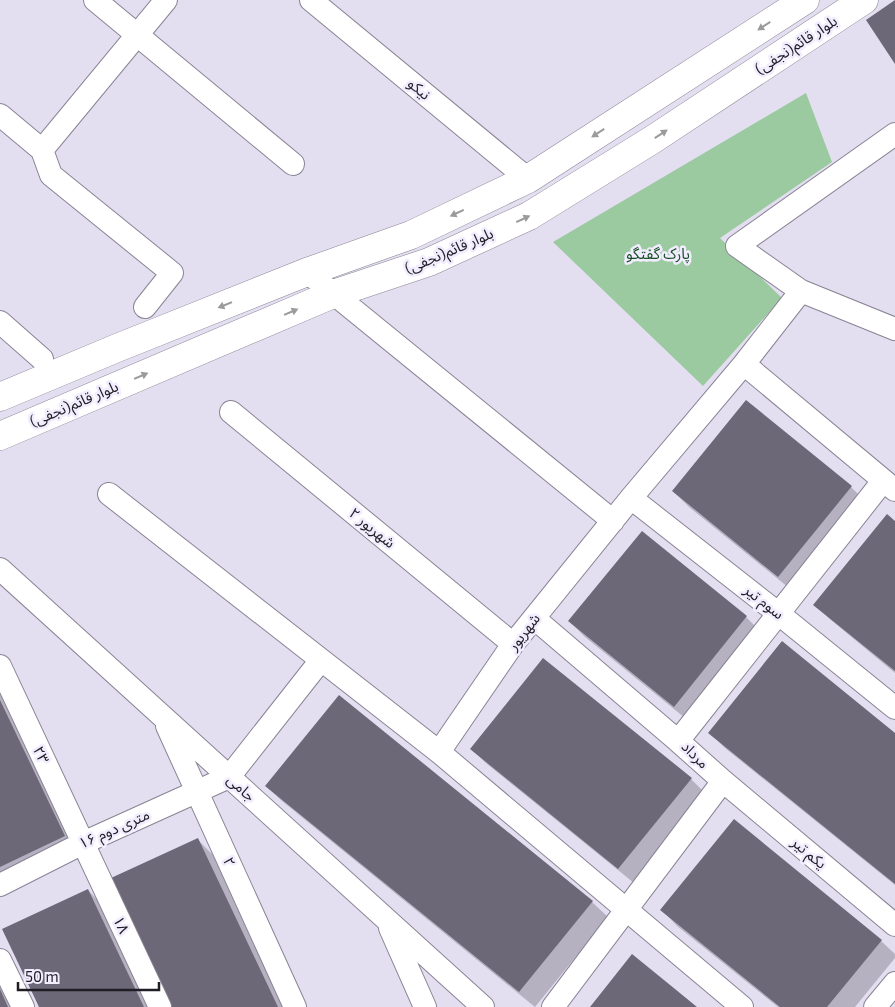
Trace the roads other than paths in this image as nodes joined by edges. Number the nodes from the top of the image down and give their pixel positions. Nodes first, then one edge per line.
1 (95, 0) edge
2 (166, 0) edge
3 (311, 0) edge
4 (805, 0) edge
5 (864, 0) edge
6 (137, 35) junction
7 (0, 115) edge
8 (895, 134) edge
9 (42, 150) junction
10 (293, 164) dead end
11 (528, 179) junction
12 (307, 272) junction
13 (801, 291) junction
14 (333, 294) junction
15 (145, 307) dead end
16 (0, 322) edge
17 (895, 329) edge
18 (42, 359) dead end
19 (744, 364) junction
20 (0, 397) edge
21 (231, 412) dead end
22 (0, 436) edge
23 (889, 486) edge
24 (109, 494) dead end
25 (631, 498) junction
26 (612, 521) junction
27 (0, 569) edge
28 (779, 614) junction
29 (534, 618) junction
30 (513, 644) junction
31 (321, 660) junction
32 (0, 666) edge
33 (895, 708) edge
34 (164, 717) junction
35 (678, 741) junction
36 (439, 752) junction
37 (229, 777) junction
38 (723, 781) junction
39 (197, 792) junction
40 (83, 843) junction
41 (0, 885) edge
42 (626, 910) junction
43 (387, 920) junction
44 (895, 925) edge
45 (0, 960) edge
46 (894, 985) edge
47 (23, 1007) edge
48 (160, 1007) edge
49 (295, 1007) edge
50 (425, 1007) edge
51 (483, 1007) edge
52 (553, 1007) edge
53 (742, 1007) edge
54 (875, 1007) edge

1 - 6 street
2 - 6 street
3 - 11 street, نیکو
4 -> 11 street, بلوار قائم(نجفی)
14 -> 5 street, بلوار قائم(نجفی)
6 - 9 street
6 - 10 street
7 - 9 street
8 - 13 street
9 - 15 street
11 -> 12 street, بلوار قائم(نجفی)
12 - 14 street
12 -> 20 street, بلوار قائم(نجفی)
13 - 17 street
13 - 19 street, شهریور
22 -> 14 street, بلوار قائم(نجفی)
14 - 26 street
16 - 18 street
19 - 23 street
19 - 25 street, شهریور
21 - 30 street, شهریور ۲
23 - 28 street, مرداد
24 - 31 street
25 - 26 street, شهریور
25 - 28 street, سوم تیر
26 - 29 street, شهریور
27 - 34 street, جامی
28 - 33 street, سوم تیر
28 - 35 street, مرداد
29 - 30 street, شهریور
29 - 35 street
30 - 36 street, شهریور
31 - 36 street
31 - 37 street
32 - 40 street, ۲۳
34 - 37 street, جامی
34 - 39 street, ۲
35 - 38 street, مرداد
36 - 42 street
37 - 39 street, ۱۶ متری دوم
37 - 43 street, جامی
38 - 42 street
38 - 44 street, یکم تیر
39 - 40 street, ۱۶ متری دوم
39 - 49 street, ۲
40 - 41 street, ۱۶ متری دوم
40 - 48 street, ۱۸
42 - 52 street
42 - 53 street
43 - 50 street
43 - 51 street, جامی
45 - 47 street
46 - 54 street

